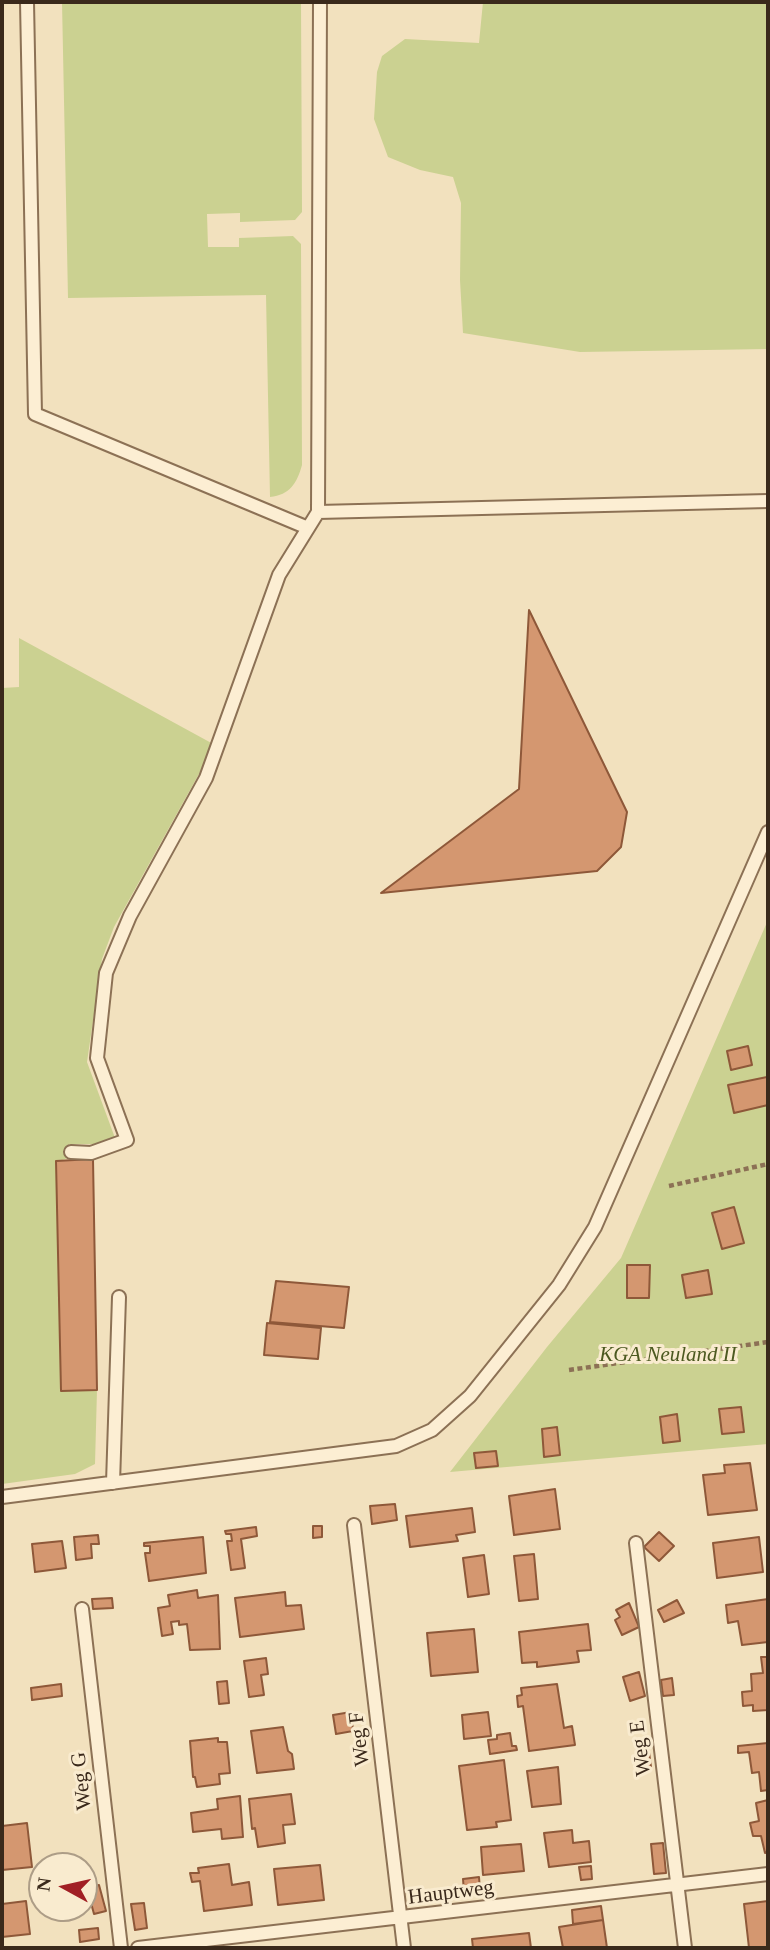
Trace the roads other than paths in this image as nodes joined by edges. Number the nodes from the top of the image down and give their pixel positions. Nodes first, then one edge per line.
1 (27, 2) edge
2 (320, 2) edge
3 (768, 501) edge
4 (318, 512) junction
5 (308, 528) junction
6 (768, 832) edge
7 (71, 1152) dead end
8 (119, 1297) dead end
9 (113, 1483) junction
10 (2, 1497) edge
11 (354, 1525) dead end
12 (636, 1543) dead end
13 (82, 1609) dead end
14 (768, 1874) edge
15 (677, 1884) junction
16 (401, 1918) junction
17 (121, 1948) edge
18 (138, 1948) edge
19 (404, 1948) edge
20 (685, 1948) edge

1 - 5 lane
2 - 4 lane
3 - 4 lane
4 - 5 lane
5 - 7 lane
6 - 9 lane
8 - 9 lane
9 - 10 lane
11 - 16 lane, Weg F
12 - 15 lane, Weg E
13 - 17 lane, Weg G
14 - 15 lane, Hauptweg
15 - 16 lane, Hauptweg
15 - 20 lane, Weg E
16 - 18 lane, Hauptweg
16 - 19 lane, Weg F

